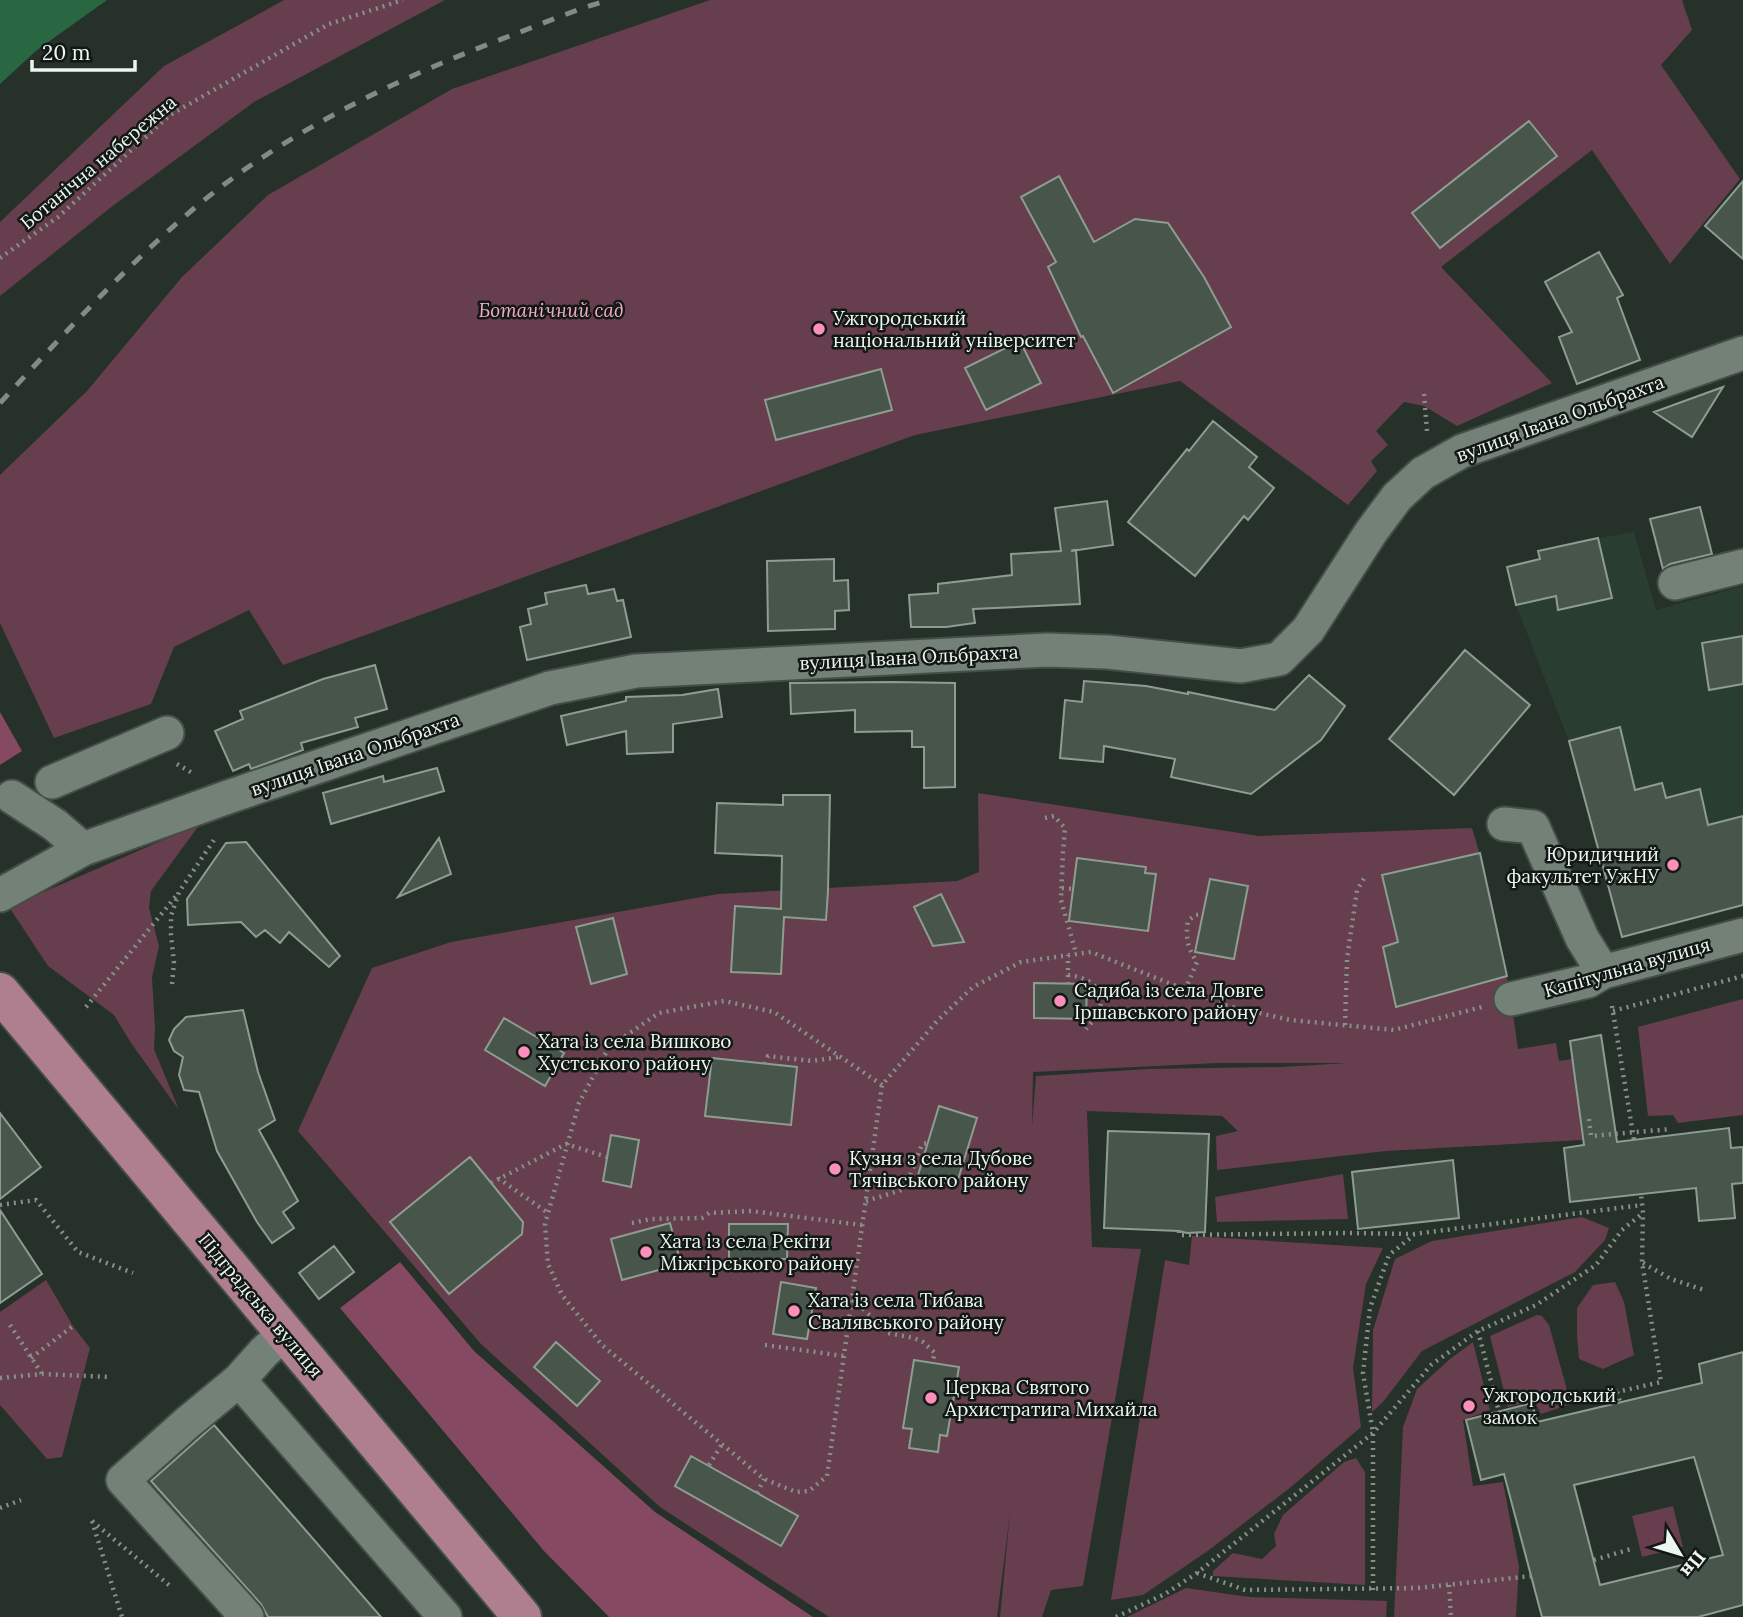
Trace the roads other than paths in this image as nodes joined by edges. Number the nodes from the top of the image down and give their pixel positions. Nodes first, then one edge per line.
1 (1743, 353) edge
2 (1743, 566) edge
3 (1675, 583) dead end
4 (167, 733) dead end
5 (52, 782) dead end
6 (12, 797) dead end
7 (1504, 824) dead end
8 (83, 849) junction
9 (0, 895) edge
10 (1743, 936) edge
11 (1596, 976) junction
12 (0, 992) edge
13 (1511, 999) road end
14 (285, 1333) junction
15 (239, 1380) junction
16 (508, 1612) edge
17 (247, 1617) edge
18 (445, 1617) edge

1 - 8 street, вулиця Івана Ольбрахта
2 - 3 street
4 - 5 street
6 - 8 street
7 - 11 street
8 - 9 street, вулиця Івана Ольбрахта
10 - 11 street, Капітульна вулиця
11 - 13 street, Капітульна вулиця
12 - 14 main road, Підградська вулиця
14 - 15 street
14 - 16 main road, Підградська вулиця
15 - 17 street
15 - 18 street

